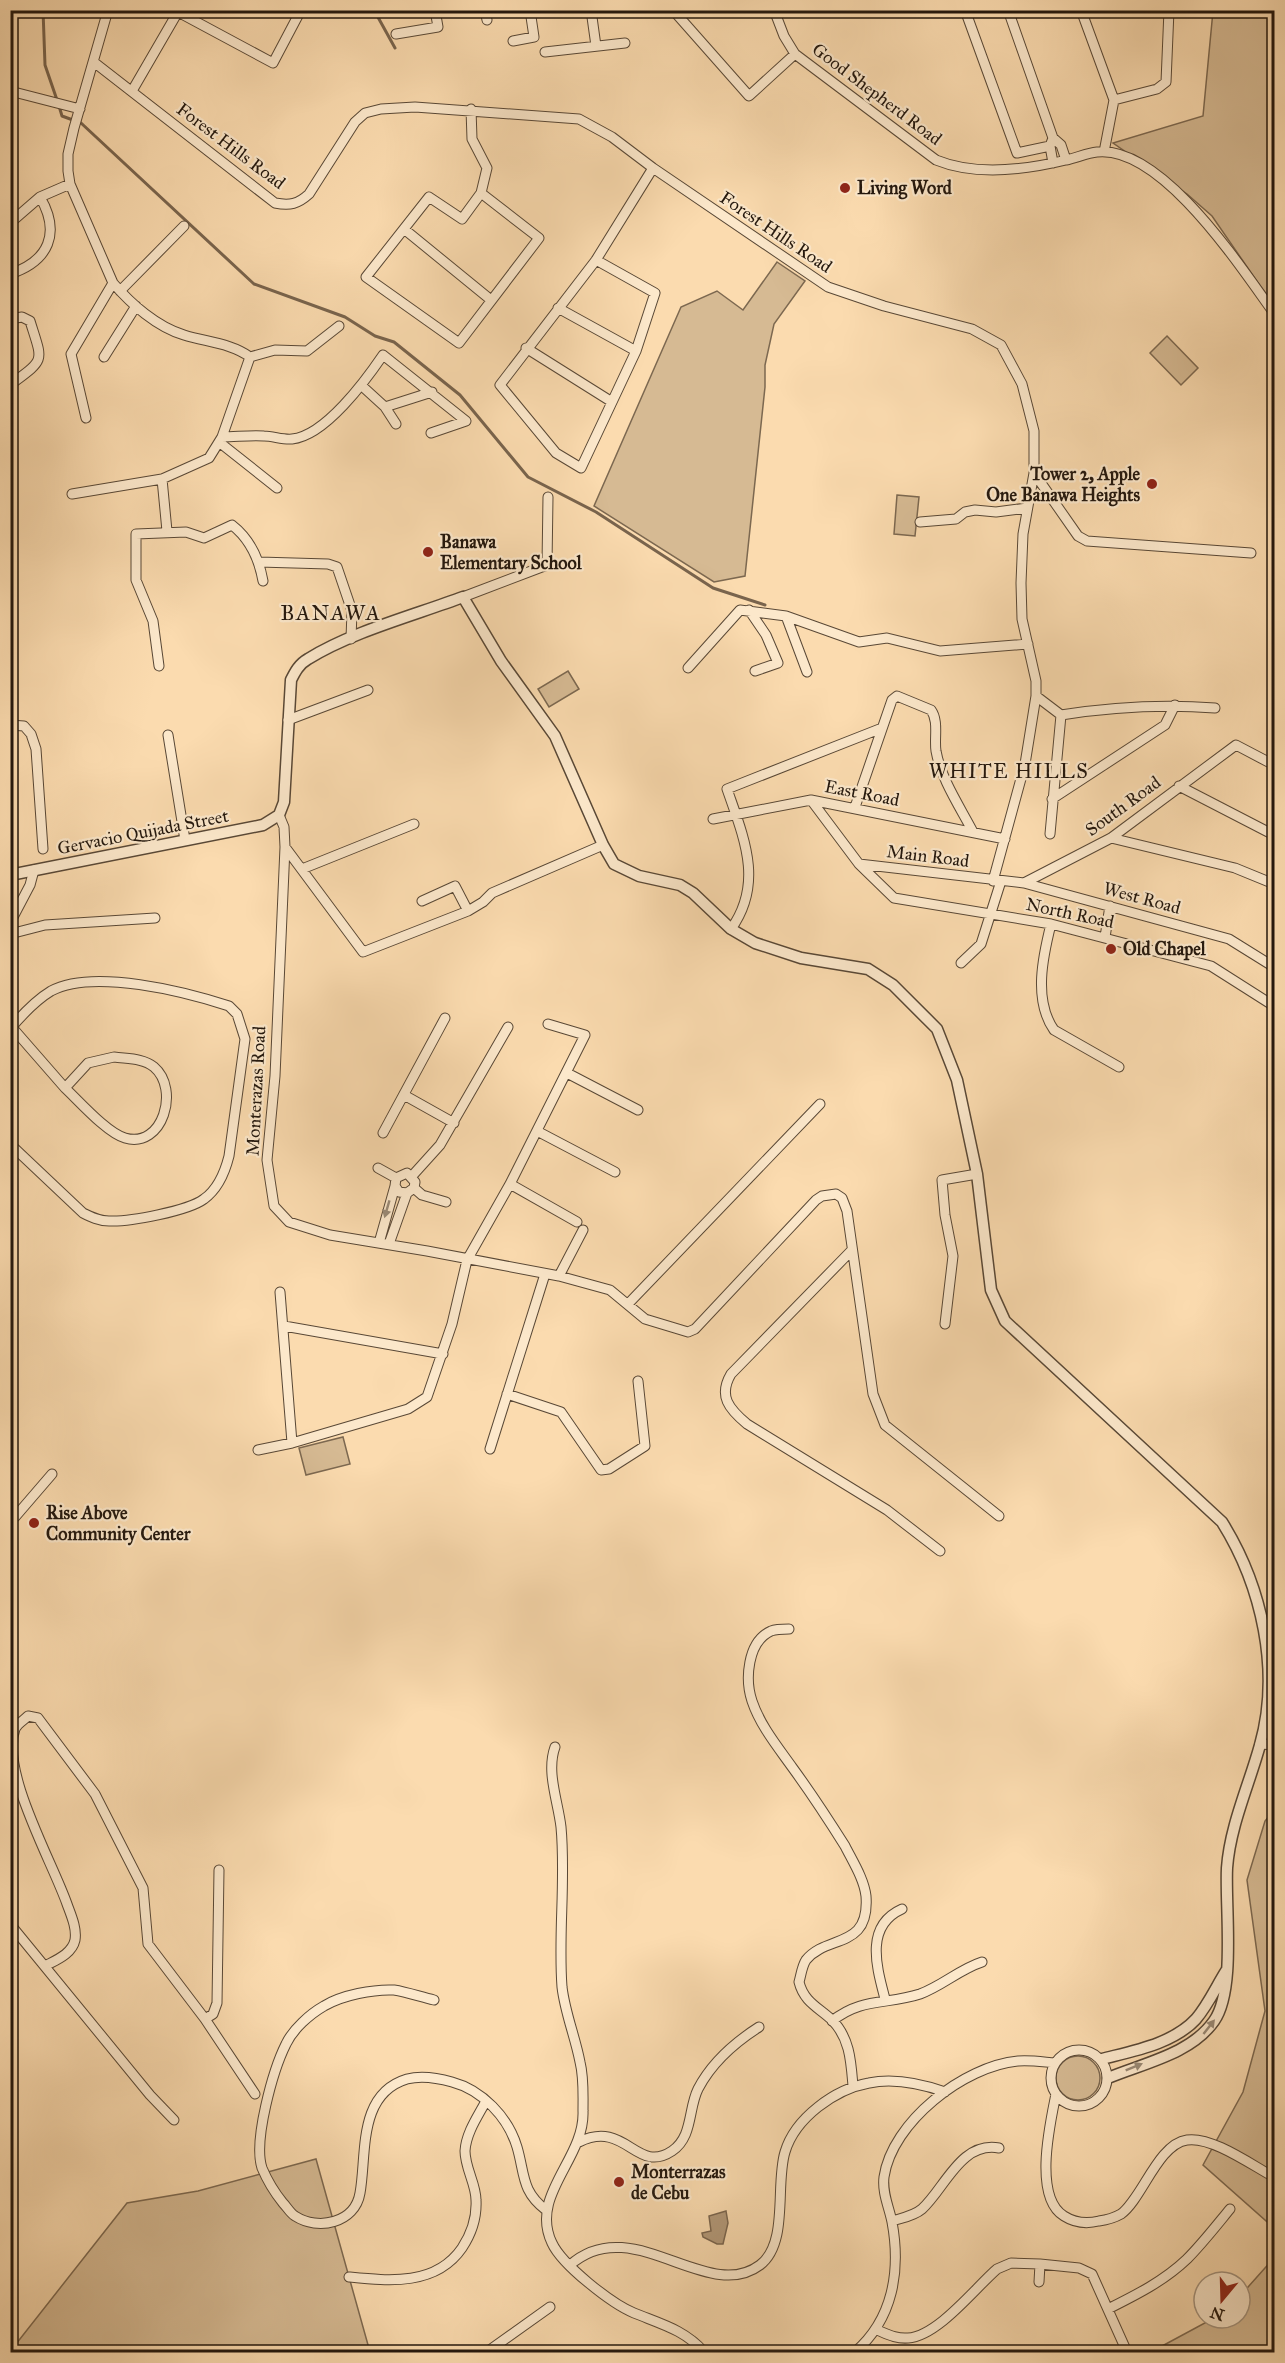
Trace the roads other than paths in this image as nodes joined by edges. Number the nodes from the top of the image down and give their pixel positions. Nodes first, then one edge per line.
1 (108, 10) edge
2 (301, 10) edge
3 (435, 10) edge
4 (530, 10) edge
5 (591, 10) edge
6 (673, 10) edge
7 (774, 10) edge
8 (965, 10) edge
9 (1008, 10) edge
10 (1081, 10) edge
11 (1169, 10) edge
12 (178, 11) edge
13 (396, 34) dead end
14 (513, 41) dead end
15 (625, 43) dead end
16 (596, 46) junction
17 (545, 52) dead end
18 (795, 54) junction
19 (95, 63) junction
20 (10, 91) edge
21 (132, 91) junction
22 (1114, 100) junction
23 (471, 109) junction
24 (80, 111) junction
25 (1051, 142) junction
26 (1104, 152) junction
27 (1066, 160) junction
28 (1053, 163) junction
29 (653, 168) junction
30 (70, 184) junction
31 (481, 193) junction
32 (40, 197) junction
33 (10, 223) edge
34 (184, 226) dead end
35 (404, 229) junction
36 (596, 260) junction
37 (10, 274) edge
38 (113, 283) junction
39 (120, 291) junction
40 (491, 300) junction
41 (136, 306) junction
42 (558, 308) junction
43 (1275, 313) edge
44 (10, 319) edge
45 (339, 326) dead end
46 (526, 348) junction
47 (636, 351) junction
48 (104, 357) dead end
49 (250, 357) junction
50 (10, 385) edge
51 (362, 386) junction
52 (432, 392) junction
53 (612, 402) junction
54 (385, 407) junction
55 (86, 418) dead end
56 (396, 424) dead end
57 (431, 434) dead end
58 (220, 440) junction
59 (1034, 473) junction
60 (162, 479) junction
61 (277, 488) dead end
62 (72, 494) dead end
63 (548, 497) dead end
64 (1027, 508) junction
65 (920, 522) dead end
66 (167, 531) junction
67 (1251, 553) dead end
68 (259, 562) junction
69 (263, 581) dead end
70 (463, 597) junction
71 (749, 610) junction
72 (786, 616) junction
73 (351, 639) junction
74 (1028, 645) junction
75 (159, 666) dead end
76 (688, 668) dead end
77 (755, 671) dead end
78 (807, 672) dead end
79 (368, 690) dead end
80 (1036, 696) junction
81 (1175, 705) junction
82 (1215, 708) dead end
83 (1060, 715) junction
84 (288, 720) junction
85 (10, 725) edge
86 (882, 728) junction
87 (168, 735) dead end
88 (1275, 765) edge
89 (1179, 786) junction
90 (1052, 799) junction
91 (811, 800) junction
92 (855, 807) junction
93 (736, 814) junction
94 (279, 815) junction
95 (713, 819) dead end
96 (414, 824) dead end
97 (973, 832) junction
98 (1050, 834) dead end
99 (1275, 835) edge
100 (1111, 838) junction
101 (1005, 839) junction
102 (185, 840) junction
103 (603, 845) junction
104 (285, 847) junction
105 (43, 849) dead end
106 (859, 864) junction
107 (302, 869) junction
108 (34, 870) junction
109 (10, 875) edge
110 (997, 881) junction
111 (1024, 884) junction
112 (1275, 884) edge
113 (422, 901) dead end
114 (1110, 906) junction
115 (468, 911) junction
116 (991, 914) junction
117 (155, 918) dead end
118 (10, 923) edge
119 (1051, 924) junction
120 (731, 929) junction
121 (10, 934) edge
122 (1105, 937) junction
123 (961, 963) dead end
124 (1275, 967) edge
125 (1275, 1006) edge
126 (445, 1018) dead end
127 (548, 1024) dead end
128 (11, 1027) edge
129 (508, 1027) dead end
130 (1119, 1066) dead end
131 (567, 1073) junction
132 (65, 1088) junction
133 (404, 1095) junction
134 (820, 1104) dead end
135 (638, 1110) dead end
136 (454, 1123) junction
137 (537, 1131) junction
138 (383, 1133) dead end
139 (10, 1144) edge
140 (378, 1168) dead end
141 (615, 1172) dead end
142 (977, 1174) junction
143 (412, 1176) junction
144 (396, 1182) junction
145 (510, 1184) junction
146 (410, 1191) junction
147 (446, 1202) dead end
148 (577, 1222) dead end
149 (583, 1230) dead end
150 (379, 1243) junction
151 (389, 1244) junction
152 (852, 1250) junction
153 (467, 1260) junction
154 (545, 1274) junction
155 (559, 1276) junction
156 (280, 1292) dead end
157 (628, 1304) junction
158 (945, 1324) dead end
159 (284, 1326) junction
160 (443, 1354) junction
161 (638, 1382) dead end
162 (507, 1394) junction
163 (292, 1443) junction
164 (258, 1449) dead end
165 (490, 1449) dead end
166 (52, 1474) dead end
167 (999, 1516) dead end
168 (10, 1518) edge
169 (940, 1551) dead end
170 (789, 1629) dead end
171 (1260, 1744) junction
172 (1275, 1745) edge
173 (555, 1747) dead end
174 (219, 1870) dead end
175 (902, 1910) dead end
176 (10, 1913) edge
177 (13, 1926) edge
178 (982, 1962) dead end
179 (45, 1966) junction
180 (1226, 1971) junction
181 (434, 2000) dead end
182 (885, 2000) junction
183 (205, 2019) junction
184 (832, 2021) junction
185 (759, 2027) dead end
186 (1102, 2060) junction
187 (1055, 2063) junction
188 (1108, 2078) junction
189 (854, 2086) junction
190 (945, 2092) junction
191 (255, 2094) dead end
192 (1056, 2094) junction
193 (486, 2101) junction
194 (174, 2120) dead end
195 (579, 2142) junction
196 (999, 2148) dead end
197 (1275, 2177) edge
198 (1230, 2209) dead end
199 (546, 2210) junction
200 (892, 2221) junction
201 (1040, 2264) junction
202 (570, 2265) junction
203 (349, 2277) dead end
204 (1039, 2282) dead end
205 (550, 2307) dead end
206 (1108, 2309) junction
207 (877, 2330) junction
208 (487, 2352) edge
209 (704, 2352) edge
210 (855, 2352) edge
211 (1127, 2352) edge

1 - 19 street
2 - 12 street
3 - 13 street
4 - 14 street
5 - 16 street
6 - 18 street
7 - 18 street, Good Shepherd Road
8 - 25 street
9 - 25 street
10 - 22 street
11 - 22 street
12 - 21 street
15 - 16 street
16 - 17 street
18 - 28 street, Good Shepherd Road
19 - 21 street, Forest Hills Road
19 - 24 street
20 - 24 street
21 - 23 street, Forest Hills Road
22 - 26 street
23 - 29 street, Forest Hills Road
23 - 31 street
24 - 30 street
25 - 27 street
25 - 28 street
26 - 27 street, Good Shepherd Road
26 - 43 street
27 - 28 street, Good Shepherd Road
29 - 36 street
29 - 59 street, Forest Hills Road
30 - 32 street
30 - 38 street
31 - 35 street
31 - 40 street
32 - 33 street
32 - 37 street
34 - 39 street
35 - 40 street
35 - 40 street
36 - 42 street
36 - 47 street
38 - 39 street
38 - 55 street
39 - 41 street
41 - 48 street
41 - 49 street
42 - 46 street
42 - 47 street
44 - 50 street
45 - 49 street
46 - 53 street
46 - 53 street
47 - 53 street
49 - 58 street
51 - 52 street
51 - 54 street
51 - 58 street
52 - 54 street
52 - 57 street
54 - 56 street
58 - 60 street
58 - 61 street
59 - 64 street, Forest Hills Road
59 - 67 street
60 - 62 street
60 - 66 street
63 - 70 street
64 - 65 street
64 - 74 street, Forest Hills Road
66 - 68 street
66 - 75 street
68 - 69 street
68 - 73 street
70 - 73 street
70 - 103 street
71 - 72 street
71 - 76 street
71 - 77 street
72 - 74 street
72 - 78 street
73 - 84 street
74 - 80 street, Forest Hills Road
79 - 84 street
80 - 83 street
80 - 101 street, Forest Hills Road
81 - 82 street
81 - 83 street
81 - 90 street
83 - 90 street
84 - 94 street
85 - 105 street
86 - 92 street
86 - 93 street
86 - 97 street
87 - 102 street
88 - 89 street, South Road
89 - 99 street
89 - 100 street, South Road
90 - 98 street
91 - 92 street, East Road
91 - 93 street, East Road
91 - 106 street, North Road
92 - 97 street, East Road
93 - 95 street, East Road
93 - 120 street
94 - 102 street, Gervacio Quijada Street
94 - 104 street, Monterazas Road
96 - 107 street
97 - 101 street, East Road
100 - 111 street, South Road
100 - 112 street
101 - 110 street, Forest Hills Road
102 - 108 street, Gervacio Quijada Street
103 - 115 street
103 - 120 street
104 - 107 street
104 - 150 street, Monterazas Road
106 - 110 street, Main Road
106 - 116 street, North Road
107 - 115 street
108 - 109 street, Gervacio Quijada Street
108 - 118 street
110 - 111 street, West Road
110 - 116 street, Forest Hills Road
111 - 114 street, West Road
113 - 115 street
114 - 122 street
114 - 124 street, West Road
116 - 119 street, North Road
116 - 123 street, Forest Hills Road
117 - 121 street
119 - 122 street, North Road
119 - 130 street
120 - 142 street
122 - 125 street, North Road
126 - 133 street
127 - 131 street
128 - 132 street
128 - 139 street
129 - 136 street
131 - 135 street
131 - 137 street
132 - 132 street
133 - 136 street
133 - 138 street
134 - 157 street
136 - 143 street
137 - 141 street
137 - 145 street
140 - 144 street
142 - 158 street
142 - 171 street
143 - 144 street
143 - 146 street
144 - 146 street
144 -> 150 street
145 - 148 street
145 - 153 street
146 - 147 street
146 - 151 street
149 - 155 street
150 - 151 street, Monterazas Road
151 - 153 street, Monterazas Road
152 - 157 street, Monterazas Road
152 - 167 street
152 - 169 street
153 - 154 street, Monterazas Road
153 - 160 street
154 - 155 street, Monterazas Road
154 - 162 street
155 - 157 street, Monterazas Road
156 - 159 street
159 - 160 street
159 - 163 street
160 - 163 street
161 - 162 street
162 - 165 street
163 - 164 street
166 - 168 street
170 - 184 street
171 - 172 street
171 - 180 street
173 - 195 street
174 - 183 street
175 - 182 street
176 - 177 street
177 - 179 street
178 - 182 street
179 - 183 street
179 - 194 street
180 - 186 street
188 -> 180 street
181 - 193 street
182 - 184 street
183 - 191 street
184 - 189 street
185 - 195 street
186 - 187 street
186 - 188 street
187 - 190 street
187 - 192 street
188 - 192 street
189 - 190 street
189 - 202 street
190 - 200 street
192 - 197 street
193 - 199 street
193 - 203 street
195 - 199 street
196 - 200 street
198 - 206 street
199 - 202 street
200 - 207 street
201 - 204 street
201 - 206 street
201 - 207 street
202 - 209 street
205 - 208 street
206 - 211 street
207 - 210 street

